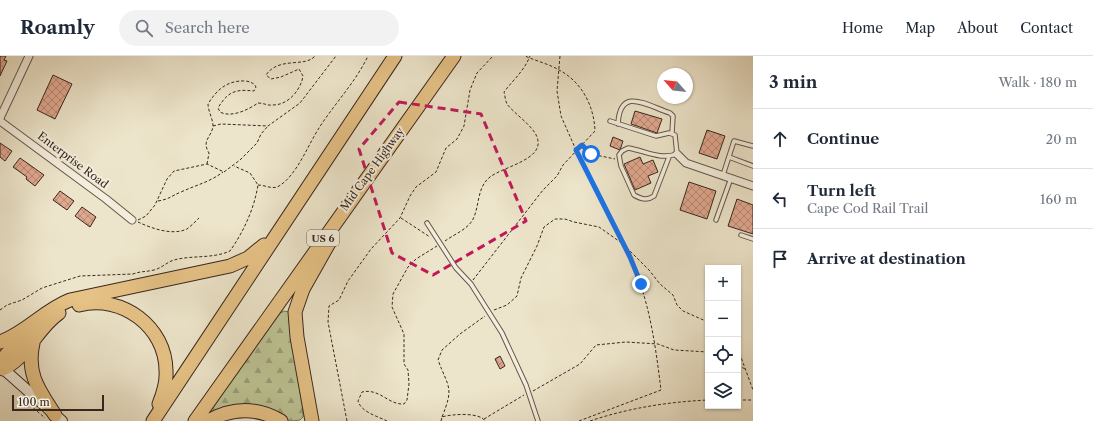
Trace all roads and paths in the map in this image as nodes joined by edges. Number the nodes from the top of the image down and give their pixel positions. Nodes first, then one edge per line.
1 (29, 56) edge
2 (315, 56) edge
3 (336, 56) edge
4 (368, 56) edge
5 (395, 56) edge
6 (454, 56) edge
7 (494, 56) edge
8 (525, 56) edge
9 (560, 56) edge
10 (530, 57) edge
11 (299, 59) dead end
12 (280, 62) dead end
13 (558, 69) junction
14 (0, 120) edge
15 (610, 121) dead end
16 (618, 124) junction
17 (213, 126) junction
18 (268, 126) junction
19 (672, 133) junction
20 (582, 145) junction
21 (753, 146) edge
22 (576, 150) junction
23 (677, 154) junction
24 (669, 157) junction
25 (728, 157) junction
26 (379, 159) junction
27 (620, 160) junction
28 (207, 164) junction
29 (234, 166) junction
30 (753, 166) edge
31 (224, 172) junction
32 (722, 176) junction
33 (730, 178) junction
34 (258, 185) junction
35 (753, 186) edge
36 (157, 201) junction
37 (199, 218) dead end
38 (400, 218) junction
39 (134, 220) junction
40 (716, 220) dead end
41 (427, 223) dead end
42 (281, 228) junction
43 (741, 235) dead end
44 (753, 238) edge
45 (440, 243) junction
46 (623, 244) junction
47 (471, 284) junction
48 (0, 310) edge
49 (44, 314) junction
50 (490, 314) junction
51 (705, 321) edge
52 (33, 341) junction
53 (0, 342) edge
54 (655, 344) junction
55 (705, 352) edge
56 (741, 358) edge
57 (1, 366) edge
58 (741, 367) edge
59 (745, 369) junction
60 (753, 390) edge
61 (529, 393) junction
62 (21, 396) dead end
63 (705, 400) edge
64 (741, 400) edge
65 (753, 400) edge
66 (442, 417) junction
67 (55, 419) edge
68 (484, 419) junction
69 (153, 421) edge
70 (195, 421) edge
71 (208, 421) edge
72 (281, 421) edge
73 (312, 421) edge
74 (346, 421) edge
75 (387, 421) edge
76 (441, 421) edge
77 (485, 421) edge
78 (538, 421) edge
79 (579, 421) edge
80 (590, 421) edge

1 - 14 street
2 - 11 path
3 - 18 path
4 - 34 path
5 - 42 highway
6 - 26 highway, Mid Cape Highway / US 6
7 - 38 path
8 - 10 path
9 - 13 path
10 - 13 path
10 - 45 path
12 - 17 path
13 - 20 path
13 - 22 path
14 - 39 street, Enterprise Road
15 - 16 lane
16 - 19 lane
16 - 19 lane
17 - 18 path
17 - 28 path
18 - 29 path
19 - 23 lane
20 - 22 path
20 - 27 path
21 - 25 lane
22 - 46 path
22 - 47 path
23 - 24 lane
23 - 32 street
24 - 27 lane
24 - 27 lane
25 - 30 lane
25 - 32 lane
26 - 70 highway, Mid Cape Highway / US 6
26 - 73 highway
28 - 31 path
28 - 36 path
29 - 31 path
29 - 34 path
31 - 36 path
32 - 33 street
33 - 35 street
33 - 40 lane
34 - 48 path
36 - 39 path
37 - 39 path
38 - 45 path
38 - 74 path
41 - 45 lane
42 - 49 highway
42 - 69 highway
43 - 44 lane
45 - 47 lane
45 - 75 path
46 - 50 path
46 - 51 path
46 - 54 path
47 - 50 lane
49 - 53 highway
49 - 57 highway
50 - 61 lane
50 - 66 path
52 - 57 highway
52 - 67 highway
52 - 69 highway
54 - 55 path
54 - 61 path
54 - 79 path
56 - 59 path
57 - 67 main road
58 - 59 path
59 - 60 path
61 - 68 path
61 - 78 lane
62 - 67 path
63 - 80 path
64 - 65 path
66 - 68 path
66 - 76 path
68 - 77 path
71 - 72 highway

